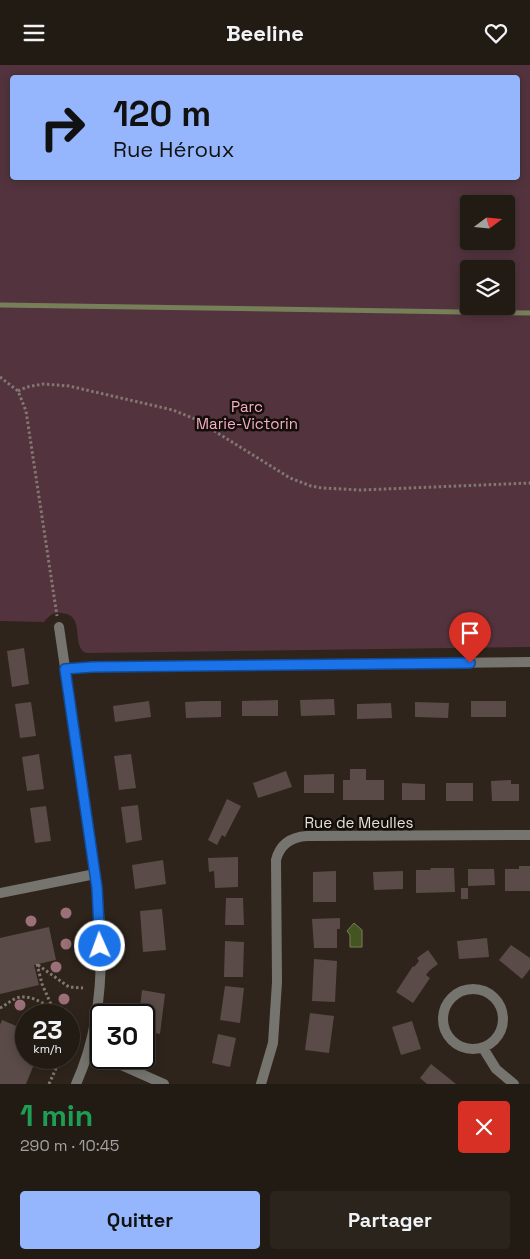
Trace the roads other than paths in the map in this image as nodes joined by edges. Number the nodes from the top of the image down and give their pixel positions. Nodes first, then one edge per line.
1 (59, 627) road end
2 (530, 662) edge
3 (65, 669) junction
4 (530, 835) edge
5 (95, 874) junction
6 (0, 893) edge
7 (483, 1048) junction
8 (89, 1052) joint
9 (130, 1069) edge
10 (76, 1084) edge
11 (164, 1084) edge
12 (261, 1084) edge
13 (514, 1084) edge

1 - 3 street
2 - 3 street
3 - 5 street
4 - 12 street, Rue de Meulles
5 - 6 street
5 - 8 street
7 - 7 street
7 - 13 street
8 - 10 street
9 - 11 street

